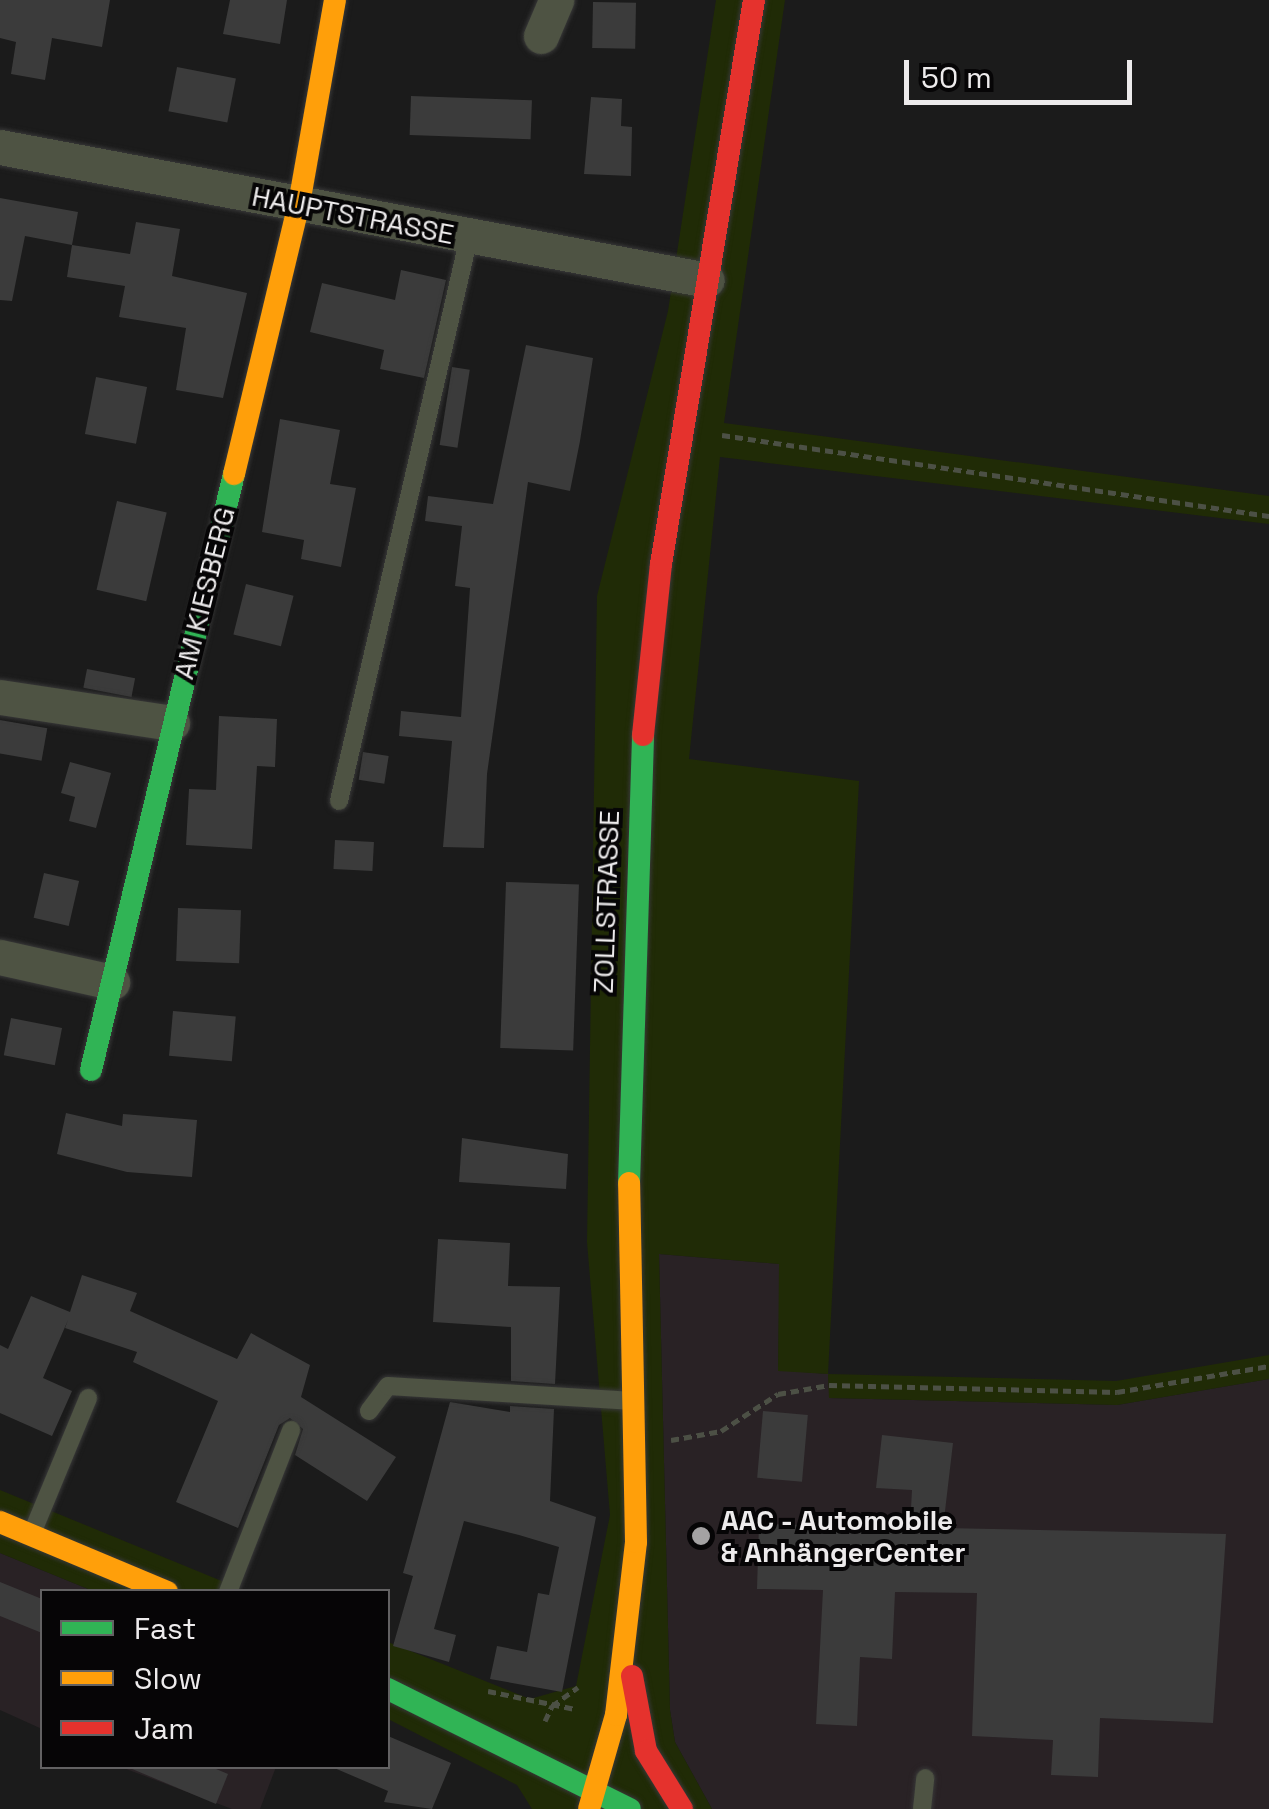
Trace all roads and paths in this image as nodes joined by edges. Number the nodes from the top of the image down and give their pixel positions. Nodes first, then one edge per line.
1 (335, 0) edge
2 (556, 0) edge
3 (754, 0) edge
4 (541, 36) dead end
5 (0, 147) edge
6 (300, 204) junction
7 (469, 237) junction
8 (707, 280) junction
9 (684, 430) junction
10 (1269, 516) edge
11 (0, 697) edge
12 (172, 723) junction
13 (339, 802) dead end
14 (0, 957) edge
15 (112, 982) junction
16 (91, 1070) dead end
17 (1269, 1366) edge
18 (88, 1398) dead end
19 (636, 1401) junction
20 (369, 1411) dead end
21 (291, 1430) dead end
22 (638, 1439) junction
23 (0, 1522) edge
24 (32, 1535) junction
25 (161, 1589) edge
26 (229, 1589) edge
27 (627, 1612) junction
28 (390, 1690) edge
29 (925, 1778) dead end
30 (592, 1798) edge
31 (630, 1809) edge
32 (682, 1809) edge
33 (922, 1809) edge

1 - 6 main road, AM KIESBERG
2 - 4 street
3 - 8 main road, ZOLLSTRASSE
5 - 6 street, HAUPTSTRASSE
6 - 7 street, HAUPTSTRASSE
6 - 12 main road, AM KIESBERG
7 - 8 street, HAUPTSTRASSE
7 - 13 lane
8 - 9 main road, ZOLLSTRASSE
9 - 10 path
9 - 19 main road, ZOLLSTRASSE
11 - 12 street
12 - 15 main road, AM KIESBERG
14 - 15 street
15 - 16 main road, AM KIESBERG
17 - 22 path
18 - 24 lane
19 - 20 lane
19 - 22 main road, ZOLLSTRASSE
21 - 26 lane
22 - 27 main road, ZOLLSTRASSE
23 - 24 main road
24 - 25 main road
27 - 30 main road, ZOLLSTRASSE
27 - 32 main road
28 - 30 main road
29 - 33 lane
30 - 31 main road

